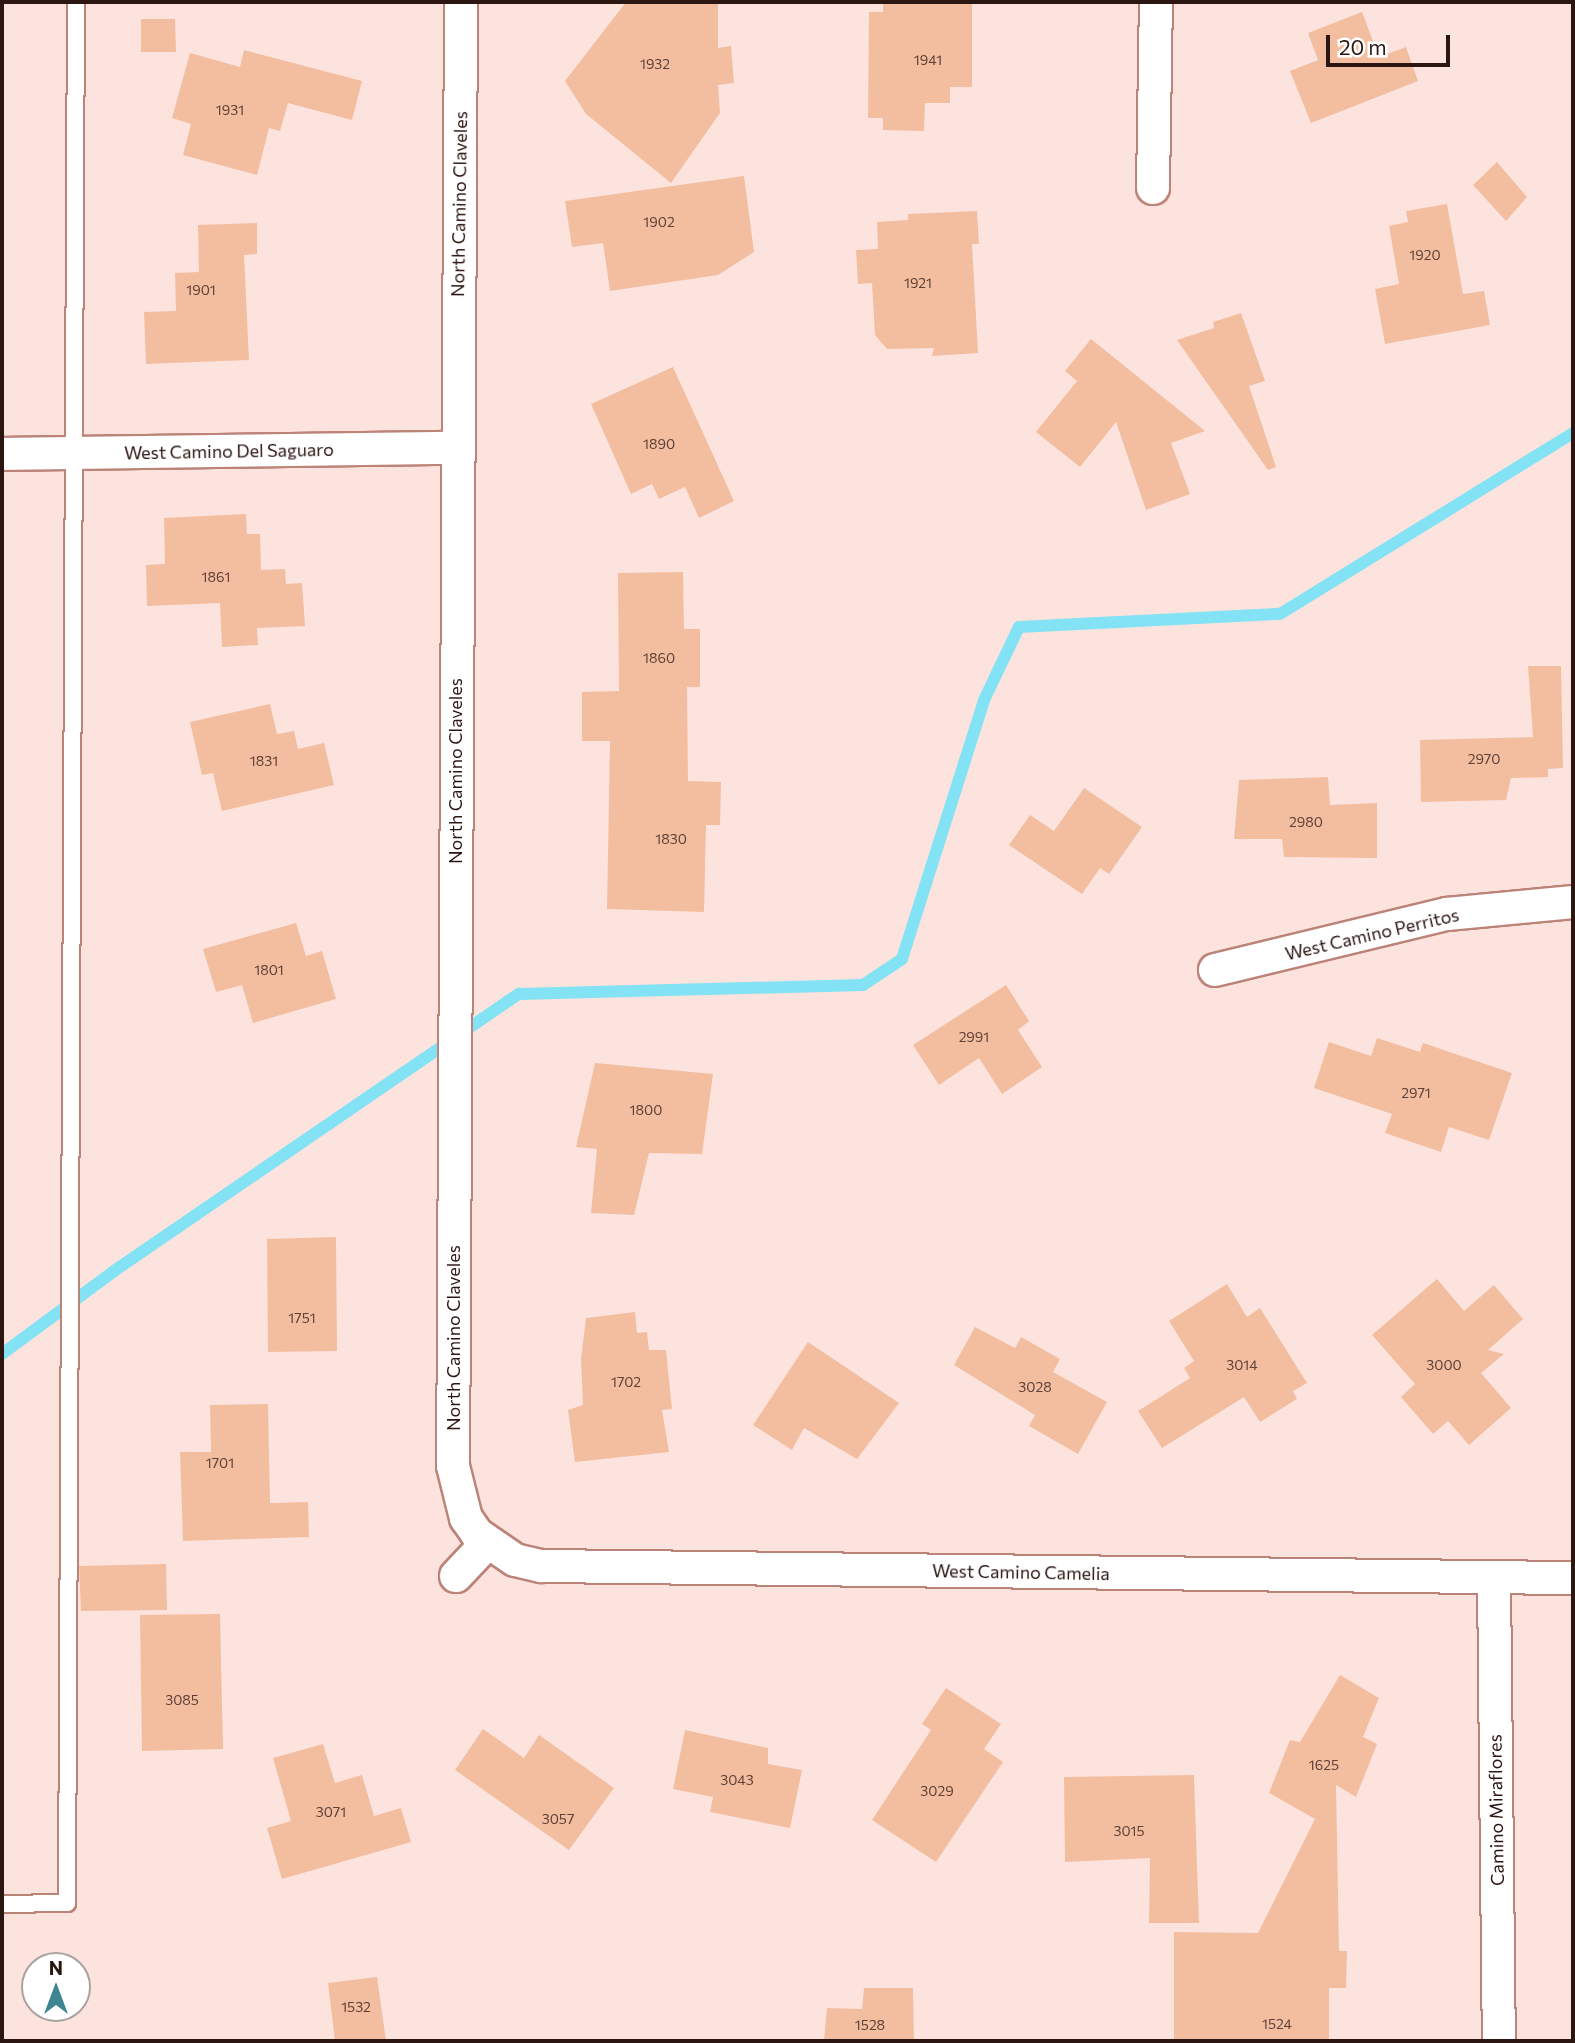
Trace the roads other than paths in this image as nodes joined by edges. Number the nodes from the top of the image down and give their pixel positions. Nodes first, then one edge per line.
1 (76, 2) edge
2 (461, 2) edge
3 (1156, 2) edge
4 (1153, 188) dead end
5 (456, 448) junction
6 (74, 453) junction
7 (2, 454) edge
8 (1573, 902) edge
9 (1215, 970) dead end
10 (482, 1539) junction
11 (456, 1576) dead end
12 (1494, 1578) junction
13 (1573, 1578) edge
14 (2, 1903) edge
15 (1499, 2041) edge

1 - 6 lane
2 - 5 street, North Camino Claveles
3 - 4 street
5 - 6 street, West Camino Del Saguaro
5 - 10 street, North Camino Claveles
6 - 7 street, West Camino Del Saguaro
6 - 14 lane
8 - 9 street, West Camino Perritos
10 - 11 street
10 - 12 street, West Camino Camelia
12 - 13 street, West Camino Camelia
12 - 15 street, Camino Miraflores

